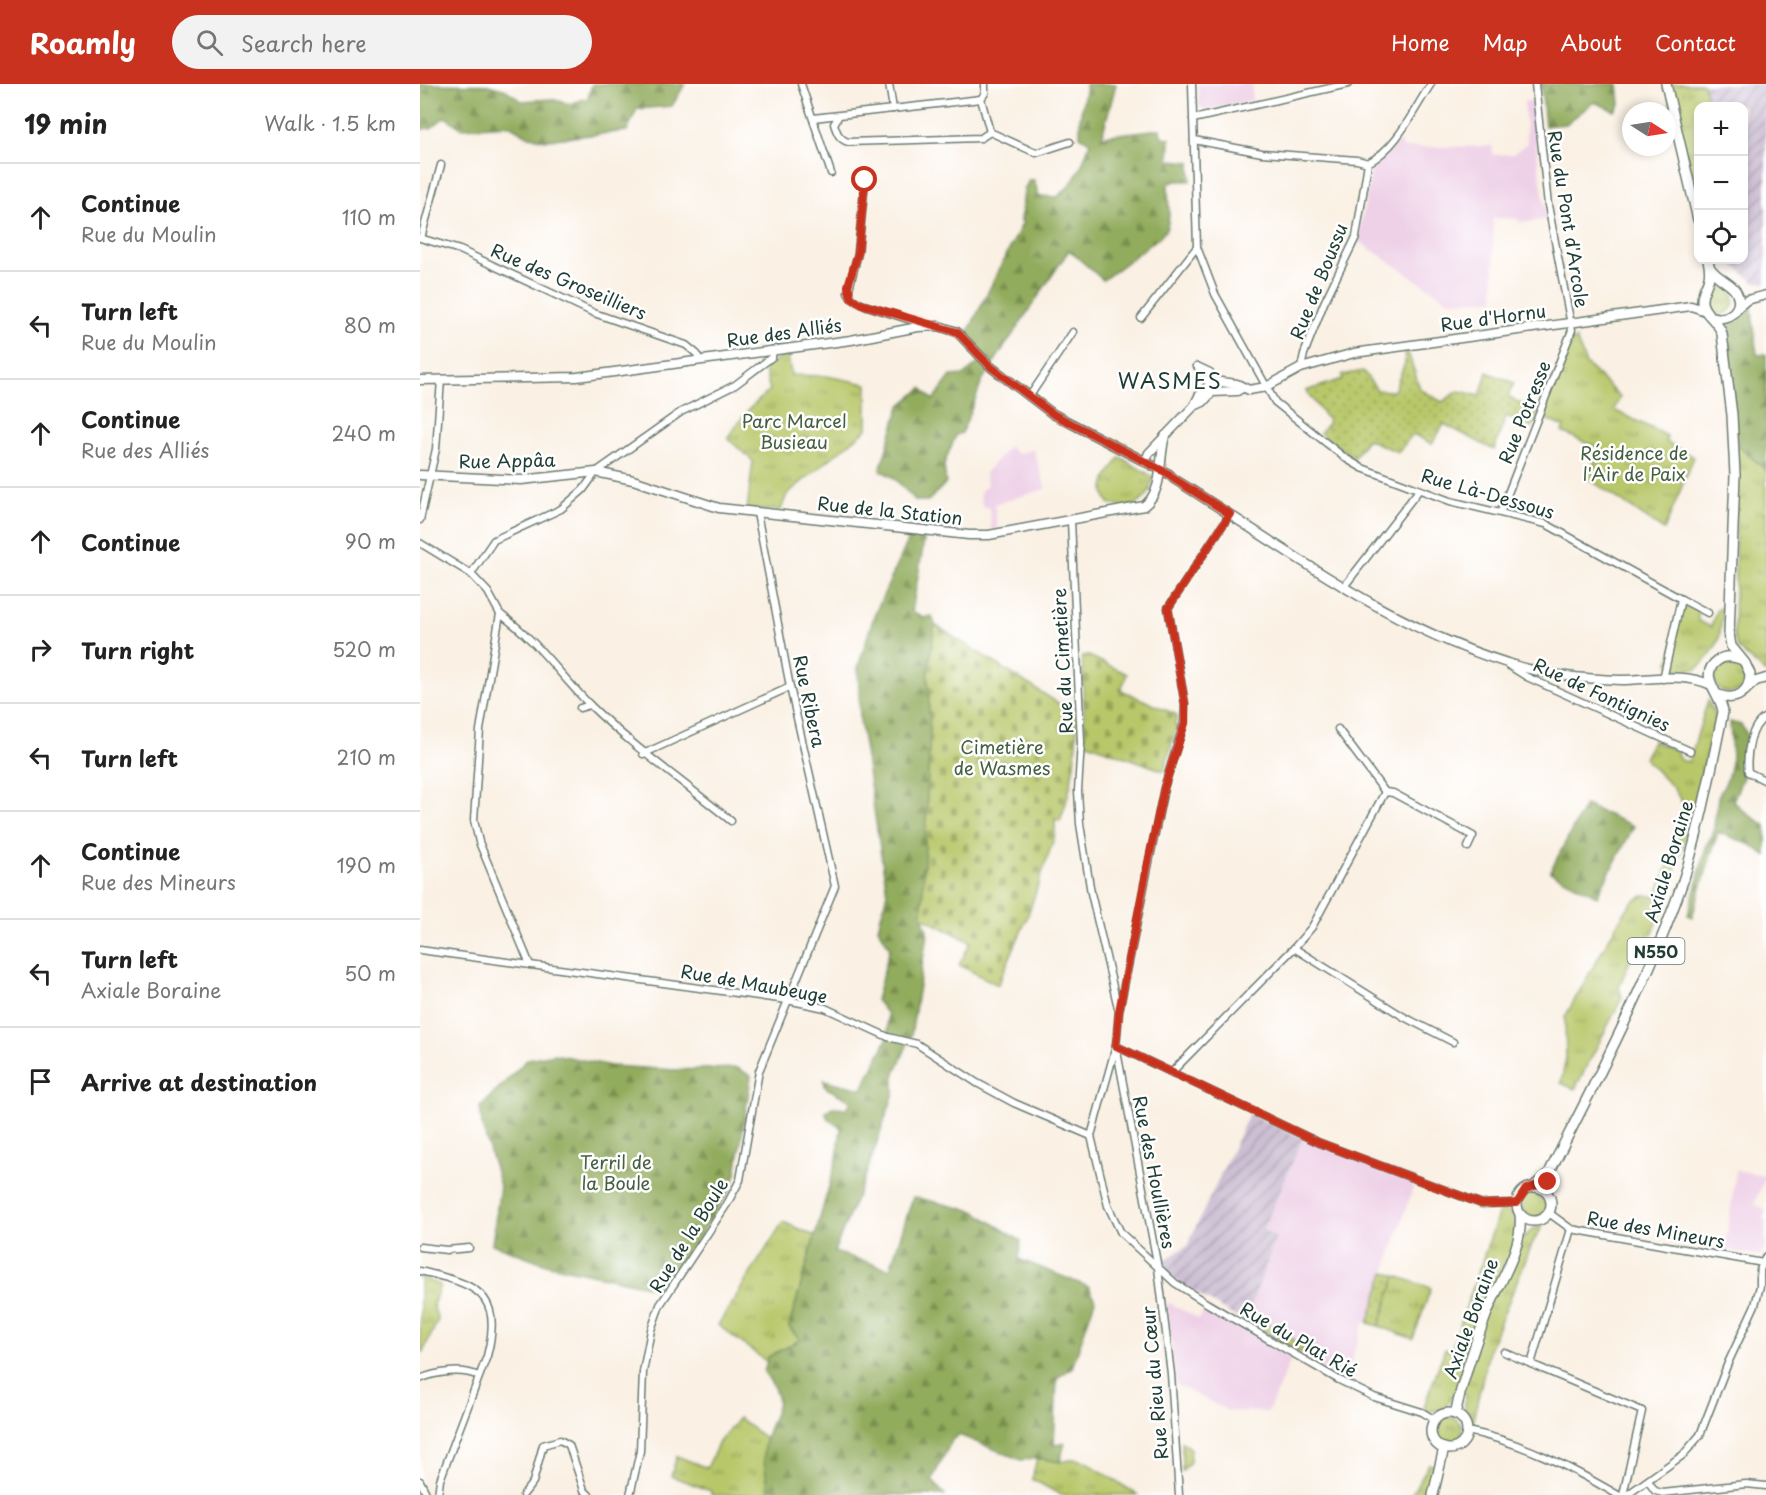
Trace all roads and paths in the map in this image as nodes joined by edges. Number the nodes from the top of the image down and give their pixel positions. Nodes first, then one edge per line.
1 (801, 84) edge
2 (889, 84) edge
3 (985, 84) edge
4 (1192, 84) edge
5 (1348, 84) edge
6 (1431, 84) edge
7 (1535, 84) edge
8 (1666, 84) edge
9 (981, 99) junction
10 (893, 109) junction
11 (838, 117) junction
12 (813, 118) junction
13 (1193, 119) junction
14 (990, 132) junction
15 (1194, 140) junction
16 (1070, 142) dead end
17 (1368, 164) junction
18 (441, 165) dead end
19 (831, 173) dead end
20 (865, 180) dead end
21 (1696, 210) edge
22 (421, 238) edge
23 (1197, 247) junction
24 (1709, 264) edge
25 (1726, 283) junction
26 (1736, 291) junction
27 (1705, 292) junction
28 (1766, 295) edge
29 (1754, 297) junction
30 (1691, 306) junction
31 (1733, 312) junction
32 (1709, 314) junction
33 (1141, 318) dead end
34 (1571, 323) junction
35 (929, 326) junction
36 (1073, 332) dead end
37 (1722, 334) junction
38 (773, 350) junction
39 (699, 360) junction
40 (1301, 368) junction
41 (420, 380) edge
42 (441, 380) junction
43 (1266, 387) junction
44 (1029, 397) junction
45 (1165, 436) junction
46 (1145, 462) junction
47 (596, 472) junction
48 (425, 475) edge
49 (1160, 475) junction
50 (1419, 490) junction
51 (1501, 511) junction
52 (757, 513) junction
53 (1230, 514) junction
54 (420, 520) edge
55 (1071, 521) junction
56 (420, 543) edge
57 (471, 574) junction
58 (1343, 588) junction
59 (1681, 599) junction
60 (1708, 613) dead end
61 (500, 615) junction
62 (1729, 634) junction
63 (1742, 661) junction
64 (1503, 662) junction
65 (1715, 663) junction
66 (1694, 678) junction
67 (1766, 678) edge
68 (1663, 679) junction
69 (1711, 685) junction
70 (790, 687) junction
71 (1741, 694) junction
72 (1719, 695) junction
73 (590, 705) junction
74 (580, 708) dead end
75 (1723, 712) junction
76 (1766, 717) edge
77 (1338, 729) dead end
78 (1690, 751) dead end
79 (643, 754) junction
80 (1766, 781) edge
81 (1383, 794) junction
82 (731, 821) dead end
83 (1468, 847) dead end
84 (832, 895) joint
85 (1294, 948) junction
86 (420, 950) edge
87 (530, 965) junction
88 (787, 1000) junction
89 (1119, 1011) junction
90 (1453, 1042) dead end
91 (1116, 1046) junction
92 (1171, 1073) junction
93 (1091, 1136) junction
94 (1548, 1175) junction
95 (1534, 1186) junction
96 (1549, 1196) junction
97 (1517, 1203) junction
98 (1549, 1213) junction
99 (1520, 1214) junction
100 (1535, 1221) junction
101 (1571, 1229) junction
102 (1520, 1235) junction
103 (420, 1247) edge
104 (469, 1248) dead end
105 (1764, 1260) edge
106 (1158, 1268) junction
107 (420, 1271) edge
108 (1763, 1279) edge
109 (1504, 1352) dead end
110 (1531, 1364) junction
111 (478, 1376) junction
112 (420, 1379) edge
113 (1455, 1414) junction
114 (1435, 1420) junction
115 (1467, 1431) junction
116 (1444, 1448) junction
117 (420, 1481) edge
118 (1648, 1481) junction
119 (1766, 1486) edge
120 (427, 1495) edge
121 (438, 1495) edge
122 (523, 1495) edge
123 (589, 1495) edge
124 (630, 1495) edge
125 (1179, 1495) edge
126 (1434, 1495) edge
127 (1618, 1495) edge
128 (1625, 1495) edge

1 - 12 street
2 - 10 street
3 - 9 street
4 - 13 street, Rue Là-Dessous
5 - 13 street
6 - 17 street
7 - 34 street, Rue du Pont d'Arcole
8 - 21 main road
9 - 10 street
9 - 14 street
10 - 11 street
11 - 12 street
11 - 14 street
12 - 19 street
13 - 15 street, Rue Là-Dessous
14 - 16 street
15 - 17 street
15 - 23 street, Rue Là-Dessous
17 - 40 street, Rue de Boussu
18 - 22 street
20 - 35 street
22 - 39 street, Rue des Groseilliers
23 - 33 street
23 - 43 street, Rue Là-Dessous
24 - 25 main road
24 - 27 main road
25 - 26 main road
25 - 27 main road
26 - 29 street
26 - 31 main road
27 - 30 street
27 - 32 main road
28 - 29 street
29 - 31 street
30 - 32 street
30 - 34 street, Rue d'Hornu
31 - 32 main road
31 - 37 main road
32 - 37 main road
34 - 40 street, Rue d'Hornu
34 - 51 street, Rue Potresse
35 - 38 street, Rue des Alliés
35 - 44 street, Rue des Alliés
36 - 44 street
37 - 62 main road
38 - 39 street, Rue des Alliés
38 - 47 street
39 - 42 street, Rue des Alliés
40 - 43 street, Rue d'Hornu
41 - 42 street, Rue des Alliés
42 - 48 street
43 - 45 street
43 - 50 street, Rue Là-Dessous
44 - 46 street, Rue des Alliés
45 - 46 street
45 - 49 street
46 - 49 street, Rue des Alliés
47 - 48 street, Rue Appâa
47 - 52 street, Rue de la Station
47 - 57 street
48 - 54 street
49 - 53 street
49 - 55 street, Rue de la Station
50 - 51 street, Rue Là-Dessous
50 - 58 street
51 - 59 street, Rue Là-Dessous
52 - 55 street, Rue de la Station
52 - 70 street, Rue Ribera
53 - 58 street
53 - 89 street
55 - 89 street, Rue du Cimetière
56 - 57 street
57 - 61 street
58 - 64 street
59 - 60 street, Rue Là-Dessous
59 - 68 street
61 - 73 street
61 - 87 street
62 - 63 main road
62 - 65 main road
63 - 65 main road
63 - 67 street
63 - 71 main road
64 - 68 street
64 - 78 street, Rue de Fontignies
65 - 66 street
65 - 69 main road
66 - 68 street
66 - 69 street
67 - 71 street
69 - 72 main road, Axiale Boraine / N550
70 - 79 street
70 - 84 street, Rue Ribera
71 - 72 main road
71 - 75 main road, Axiale Boraine / N550
72 - 75 main road, Axiale Boraine / N550
73 - 74 street
73 - 79 street
75 - 94 main road, Axiale Boraine / N550
76 - 80 street
77 - 81 street
79 - 82 street
81 - 83 street
81 - 85 street
84 - 88 street, Rue de la Boule
85 - 90 street
85 - 92 street
86 - 87 street, Rue de Maubeuge
87 - 88 street, Rue de Maubeuge
88 - 93 street, Rue de Maubeuge
88 - 124 street, Rue de la Boule
89 - 91 street
91 - 92 street
91 - 93 street
91 - 106 street, Rue des Houllières
92 - 97 street
93 - 106 street, Rue du Plat Rié
94 - 95 main road, N550
94 - 96 main road, N550
95 - 96 main road
95 - 97 main road, N550
96 - 98 main road, N550
97 - 99 main road
98 - 100 main road
98 - 101 street, Rue des Mineurs
99 - 100 main road
99 - 102 main road
100 - 102 main road
101 - 105 street, Rue des Mineurs
101 - 110 street
102 - 113 main road, Axiale Boraine
103 - 104 street
105 - 108 street
106 - 114 street, Rue du Plat Rié
106 - 125 street, Rue Rieu du Cœur
107 - 111 street
108 - 118 street
109 - 110 street
110 - 128 street
111 - 112 street
111 - 121 street
113 - 114 main road
113 - 115 main road
114 - 116 main road
115 - 116 main road
115 - 127 street
116 - 126 main road
117 - 120 street
118 - 119 street
118 - 128 street
122 - 123 street

